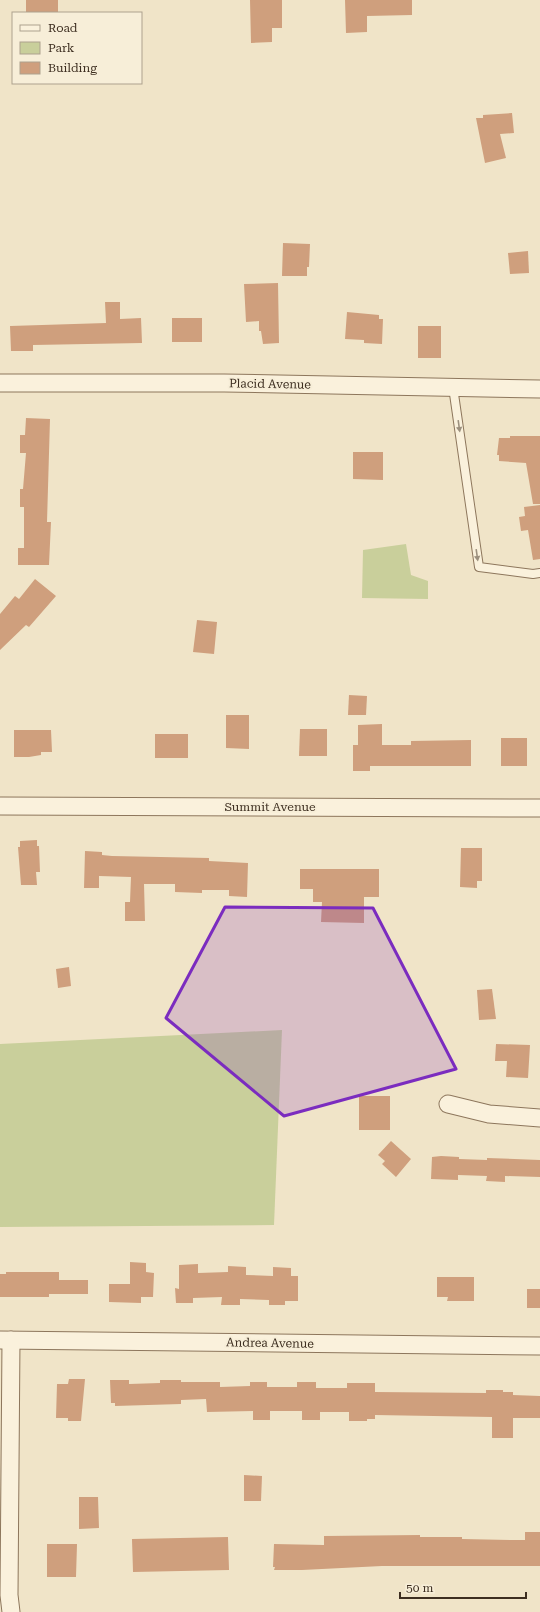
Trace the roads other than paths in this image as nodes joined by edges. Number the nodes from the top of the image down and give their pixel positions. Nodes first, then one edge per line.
1 (0, 383) edge
2 (453, 387) junction
3 (540, 389) edge
4 (540, 573) edge
5 (0, 806) edge
6 (540, 808) edge
7 (448, 1104) dead end
8 (540, 1118) edge
9 (6, 1340) edge
10 (540, 1346) edge
11 (11, 1612) edge

1 - 2 street, Placid Avenue
2 - 3 street, Placid Avenue
2 -> 4 lane
5 - 6 street, Summit Avenue
7 - 8 street
9 - 10 street, Andrea Avenue
9 - 11 street

